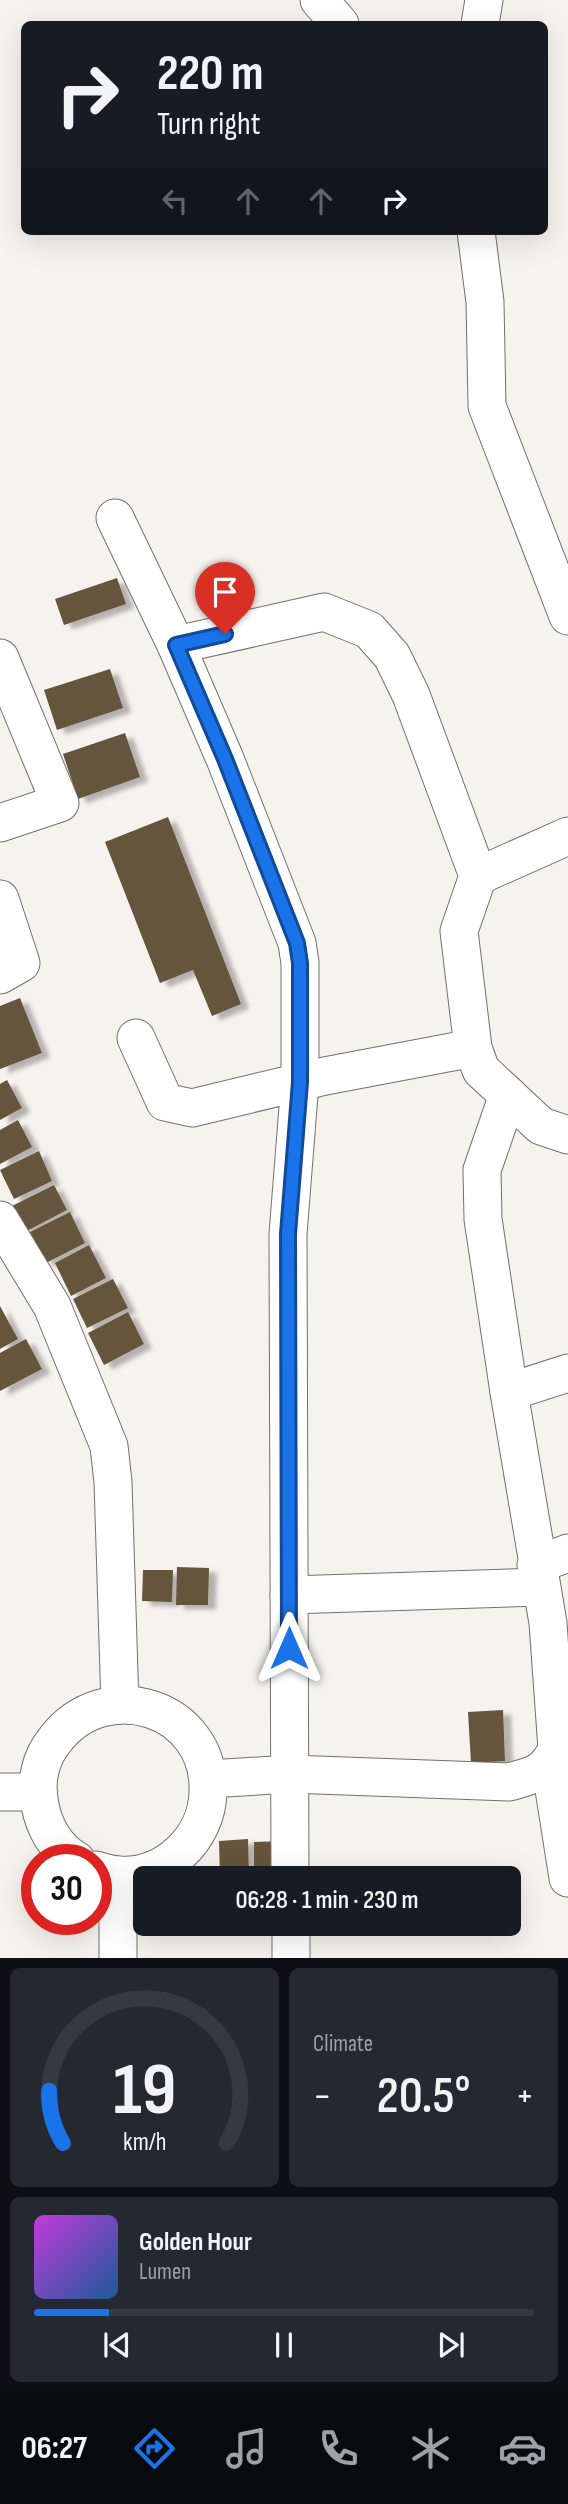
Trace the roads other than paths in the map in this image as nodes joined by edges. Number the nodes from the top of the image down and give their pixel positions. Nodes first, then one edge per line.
1 (319, 0) edge
2 (484, 0) edge
3 (337, 21) edge
4 (480, 21) edge
5 (477, 235) edge
6 (116, 518) dead end
7 (568, 616) edge
8 (176, 645) junction
9 (0, 658) edge
10 (0, 823) edge
11 (568, 836) edge
12 (478, 876) junction
13 (0, 899) edge
14 (0, 975) edge
15 (136, 1038) dead end
16 (473, 1048) junction
17 (300, 1082) junction
18 (508, 1095) junction
19 (568, 1135) edge
20 (0, 1220) edge
21 (568, 1373) edge
22 (509, 1392) junction
23 (548, 1568) edge
24 (289, 1595) junction
25 (120, 1705) junction
26 (558, 1746) edge
27 (290, 1774) junction
28 (209, 1779) junction
29 (0, 1792) edge
30 (38, 1792) junction
31 (58, 1844) edge
32 (290, 1866) edge
33 (112, 1872) edge
34 (568, 1878) edge
35 (112, 1911) edge
36 (291, 1936) edge
37 (118, 1958) edge
38 (291, 1958) edge

1 - 3 street
2 - 4 street
5 - 7 street
6 - 8 street
8 - 12 street
8 - 17 street
9 - 10 street
11 - 12 street
12 - 16 street
13 - 14 street
15 - 17 street
16 - 17 street
16 - 18 street
17 - 24 street
18 - 19 street
18 - 22 street
20 - 25 street
21 - 22 street
22 - 23 street
23 - 24 street
23 - 26 street
24 - 27 street
25 - 28 street
25 - 30 street
26 - 27 street
26 - 34 street
27 - 28 street
27 - 32 street
28 - 33 street
29 - 30 street
30 - 31 street
35 - 37 street
36 - 38 street

